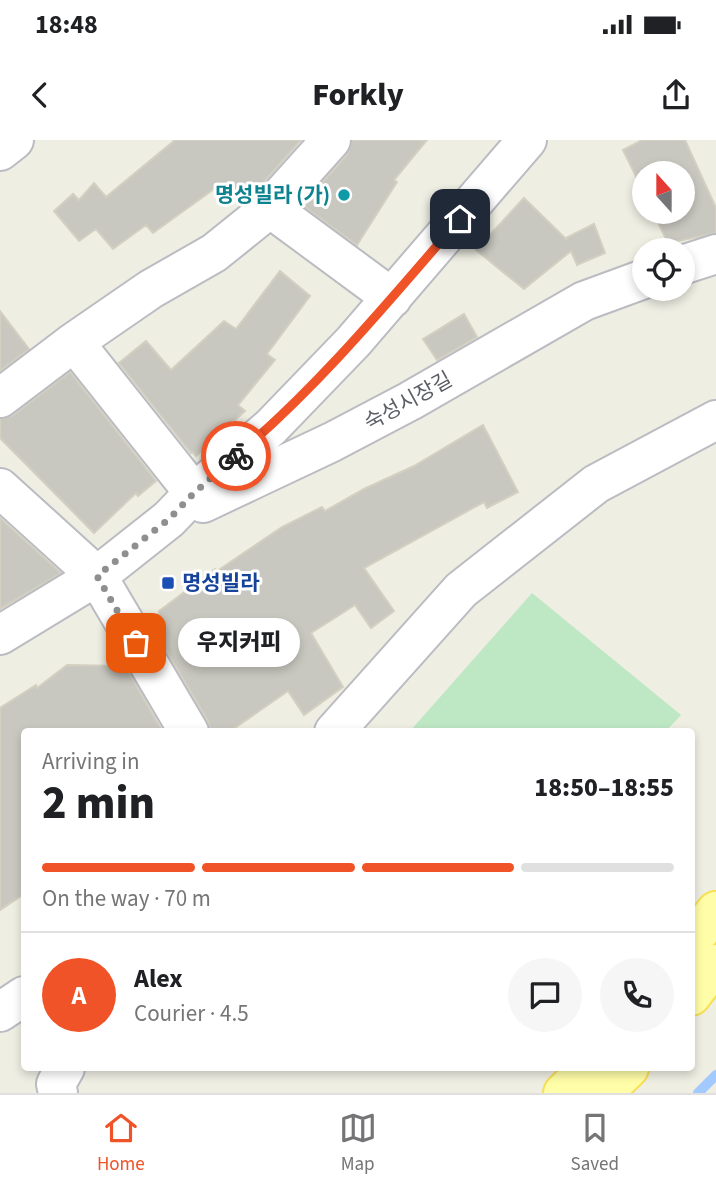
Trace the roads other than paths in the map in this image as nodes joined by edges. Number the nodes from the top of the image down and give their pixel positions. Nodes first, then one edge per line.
1 (14, 140) edge
2 (331, 140) edge
3 (527, 140) edge
4 (0, 151) edge
5 (270, 208) junction
6 (716, 254) edge
7 (695, 261) edge
8 (632, 283) edge
9 (392, 298) junction
10 (74, 342) junction
11 (0, 398) edge
12 (716, 420) edge
13 (0, 488) edge
14 (181, 506) junction
15 (97, 576) junction
16 (0, 635) edge
17 (187, 728) edge
18 (338, 728) edge
19 (716, 911) edge
20 (695, 937) edge
21 (716, 964) edge
22 (695, 991) edge
23 (21, 998) edge
24 (0, 1012) edge
25 (63, 1071) edge
26 (586, 1071) edge
27 (626, 1071) edge
28 (58, 1093) edge
29 (563, 1093) edge
30 (603, 1093) edge

1 - 4 street
2 - 5 street
3 - 9 street, 숙성시장길
5 - 9 street
5 - 10 street
6 - 7 street
8 - 14 street, 숙성시장길
9 - 14 street, 숙성시장길
10 - 11 street
10 - 14 street
12 - 18 street
13 - 15 street
14 - 15 street, 숙성시장길
15 - 16 street, 숙성시장길
15 - 17 street
19 - 20 main road
21 - 22 main road
23 - 24 street
25 - 28 street
26 - 29 main road
27 - 30 main road

